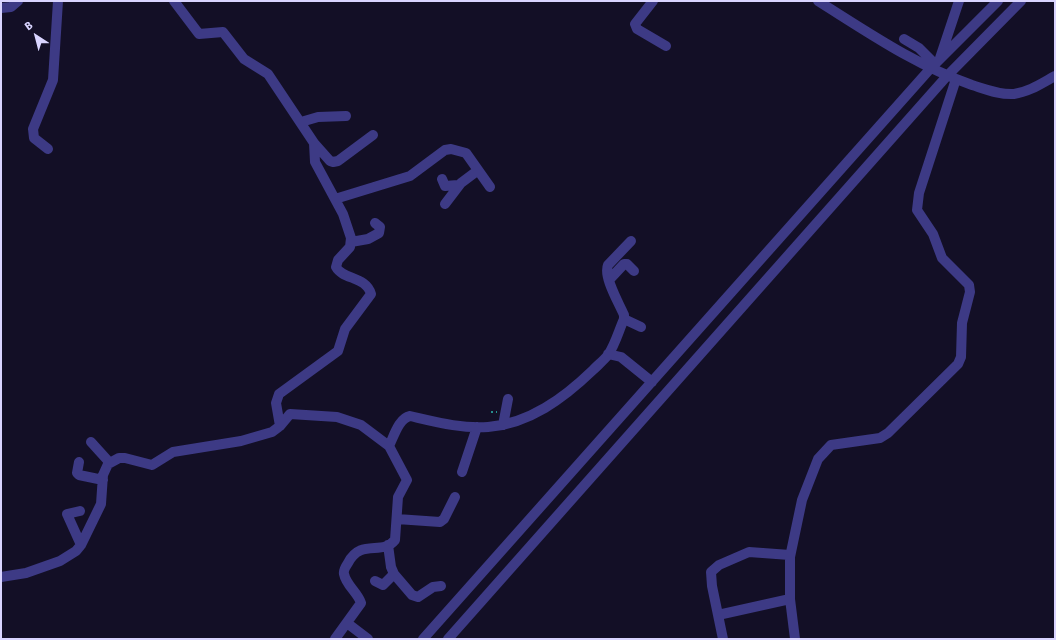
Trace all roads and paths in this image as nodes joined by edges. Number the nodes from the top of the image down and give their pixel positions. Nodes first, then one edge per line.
1 (18, 1) edge
2 (58, 1) edge
3 (174, 1) edge
4 (653, 1) edge
5 (818, 1) edge
6 (959, 1) edge
7 (998, 1) edge
8 (1021, 1) edge
9 (1, 8) edge
10 (904, 39) dead end
11 (666, 46) dead end
12 (935, 64) junction
13 (1055, 76) edge
14 (951, 77) junction
15 (346, 116) dead end
16 (301, 122) junction
17 (373, 135) dead end
18 (314, 143) junction
19 (48, 149) dead end
20 (477, 171) junction
21 (442, 179) dead end
22 (458, 185) junction
23 (490, 187) dead end
24 (335, 199) junction
25 (445, 204) dead end
26 (374, 223) dead end
27 (631, 241) dead end
28 (351, 242) junction
29 (634, 271) dead end
30 (609, 280) junction
31 (624, 319) junction
32 (641, 327) dead end
33 (608, 354) junction
34 (652, 382) junction
35 (508, 400) dead end
36 (503, 425) junction
37 (280, 426) junction
38 (477, 427) junction
39 (91, 442) dead end
40 (389, 446) junction
41 (79, 462) dead end
42 (110, 463) junction
43 (462, 472) dead end
44 (102, 480) junction
45 (455, 497) dead end
46 (80, 511) dead end
47 (396, 519) junction
48 (81, 545) junction
49 (388, 545) junction
50 (790, 555) junction
51 (394, 574) junction
52 (1, 577) edge
53 (375, 581) dead end
54 (441, 586) dead end
55 (790, 599) junction
56 (718, 615) junction
57 (347, 623) junction
58 (336, 639) edge
59 (368, 639) edge
60 (423, 639) edge
61 (448, 639) edge
62 (723, 639) edge
63 (795, 639) edge

1 - 9 street
2 - 19 street
3 - 16 street
4 - 11 street
5 - 12 street
6 - 12 street
7 - 12 street
8 - 14 street
10 - 12 street
12 - 14 street
12 - 34 street
13 - 14 street
14 - 50 street
14 - 61 street
15 - 16 street
16 - 18 street
17 - 18 street
18 - 24 street
20 - 22 street
20 - 23 street
20 - 24 street
21 - 22 street
22 - 25 street
24 - 28 street
26 - 28 street
27 - 30 street
28 - 37 street
29 - 30 street
30 - 31 street
31 - 32 street
31 - 33 street
33 - 34 street
33 - 36 street
34 - 60 street
35 - 36 street
36 - 38 street
37 - 40 street
37 - 42 street
38 - 40 street
38 - 43 street
39 - 42 street
40 - 47 street
41 - 44 street
42 - 44 street
44 - 48 street
45 - 47 street
46 - 48 street
47 - 49 street
48 - 52 street
49 - 51 street
49 - 57 street
50 - 55 street
50 - 56 street
51 - 53 street
51 - 54 street
55 - 56 street
55 - 63 street
56 - 62 street
57 - 58 street
57 - 59 street

